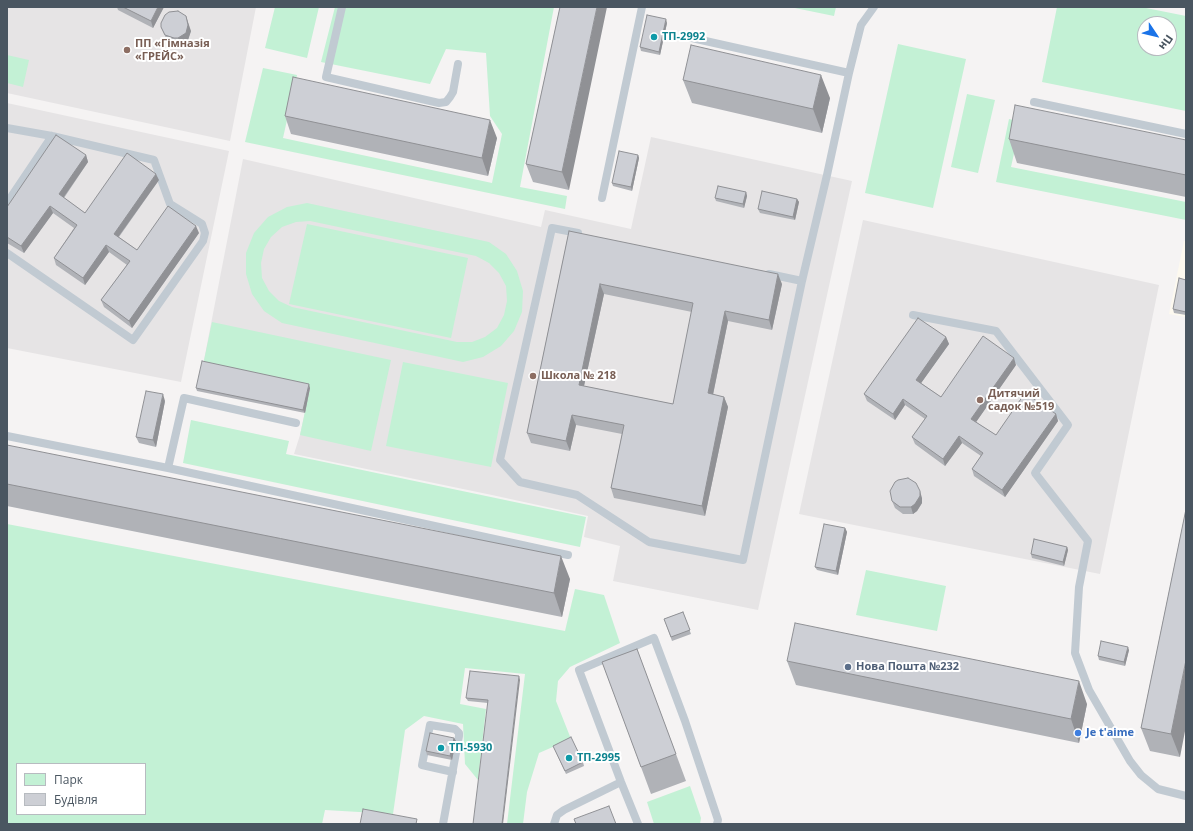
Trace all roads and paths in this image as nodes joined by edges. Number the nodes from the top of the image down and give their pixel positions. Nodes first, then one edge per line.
1 (342, 7) edge
2 (642, 7) edge
3 (874, 7) edge
4 (683, 36) dead end
5 (458, 64) dead end
6 (849, 73) junction
7 (1034, 102) dead end
8 (7, 128) edge
9 (1186, 134) edge
10 (52, 136) junction
11 (602, 198) dead end
12 (7, 203) edge
13 (587, 235) edge
14 (7, 253) edge
15 (763, 272) edge
16 (802, 281) junction
17 (913, 315) dead end
18 (296, 423) dead end
19 (7, 436) edge
20 (168, 468) junction
21 (568, 555) dead end
22 (452, 772) junction
23 (621, 782) junction
24 (1186, 796) edge
25 (443, 824) edge
26 (554, 824) edge
27 (638, 824) edge
28 (716, 824) edge

1 - 5 lane
2 - 11 lane
3 - 6 lane
4 - 6 lane
6 - 16 lane
7 - 9 lane
8 - 10 lane
10 - 12 lane
10 - 14 lane
13 - 16 lane
15 - 16 lane
17 - 24 lane
18 - 20 lane
19 - 20 lane
20 - 21 lane
22 - 22 lane
22 - 25 lane
23 - 26 lane
23 - 27 lane
23 - 28 lane

